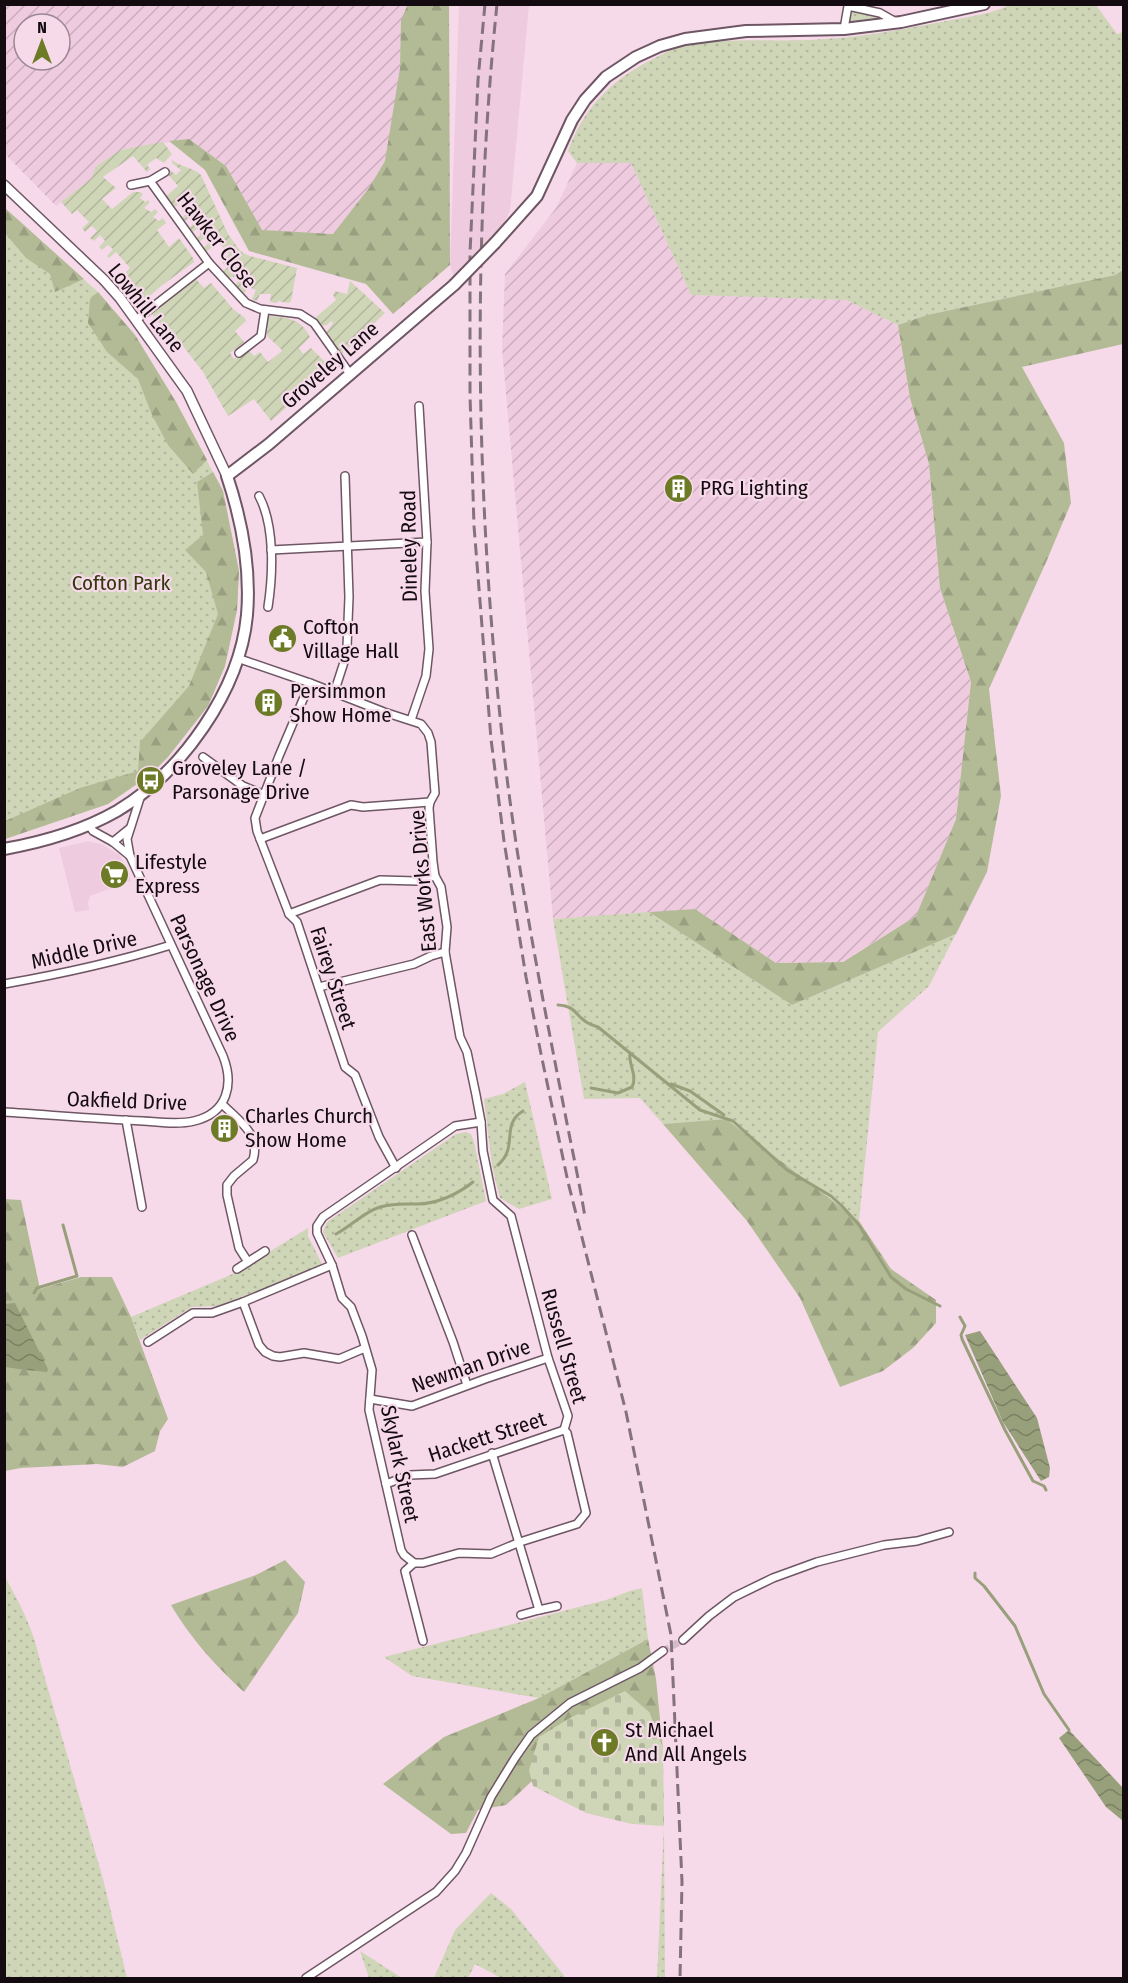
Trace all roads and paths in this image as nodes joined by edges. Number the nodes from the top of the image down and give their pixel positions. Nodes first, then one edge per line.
1 (984, 4) edge
2 (896, 22) junction
3 (844, 29) junction
4 (165, 172) dead end
5 (150, 181) junction
6 (4, 185) edge
7 (131, 185) dead end
8 (209, 263) junction
9 (265, 310) junction
10 (136, 320) junction
11 (238, 353) dead end
12 (350, 374) junction
13 (419, 406) dead end
14 (227, 476) junction
15 (345, 476) dead end
16 (259, 496) dead end
17 (427, 542) junction
18 (348, 546) junction
19 (271, 550) junction
20 (268, 607) dead end
21 (237, 658) junction
22 (310, 683) junction
23 (334, 693) junction
24 (411, 720) junction
25 (203, 757) dead end
26 (141, 795) junction
27 (265, 795) junction
28 (430, 802) junction
29 (89, 825) junction
30 (129, 829) junction
31 (260, 839) junction
32 (113, 842) junction
33 (4, 849) edge
34 (130, 856) junction
35 (435, 876) junction
36 (289, 914) junction
37 (171, 945) junction
38 (445, 952) junction
39 (4, 984) edge
40 (319, 987) junction
41 (222, 1104) junction
42 (4, 1112) edge
43 (126, 1120) junction
44 (481, 1122) junction
45 (396, 1168) junction
46 (142, 1207) dead end
47 (412, 1235) dead end
48 (265, 1251) dead end
49 (248, 1262) junction
50 (332, 1265) junction
51 (237, 1269) dead end
52 (243, 1302) junction
53 (148, 1342) dead end
54 (365, 1348) junction
55 (548, 1358) junction
56 (466, 1385) junction
57 (370, 1399) junction
58 (564, 1430) junction
59 (492, 1454) junction
60 (386, 1484) junction
61 (949, 1532) dead end
62 (520, 1542) junction
63 (414, 1563) junction
64 (557, 1606) dead end
65 (539, 1610) junction
66 (521, 1615) dead end
67 (683, 1640) tunnel mouth
68 (423, 1641) dead end
69 (663, 1651) tunnel mouth
70 (306, 1978) edge

1 - 2 main road, Groveley Lane
2 - 3 main road, Groveley Lane
2 - 3 street
3 - 12 main road, Groveley Lane, bridge
4 - 5 street, Hawker Close
5 - 7 street, Hawker Close
5 - 8 street, Hawker Close
6 - 10 street, Lowhill Lane
8 - 9 street, Hawker Close
8 - 10 street
9 - 11 street, Hawker Close
9 - 12 street, Hawker Close
10 - 14 street, Lowhill Lane
12 - 14 main road, Groveley Lane
13 - 17 street, Dineley Road
14 - 21 main road
15 - 18 street
16 - 19 street
17 - 18 street
17 - 24 street, Dineley Road
18 - 19 street
18 - 23 street
19 - 20 street
21 - 22 street, East Works Drive
21 - 26 main road
22 - 23 street, East Works Drive
22 - 27 street, Fairey Street
23 - 24 street, East Works Drive
24 - 28 street, East Works Drive
25 - 27 street
26 - 29 main road
26 - 30 street, Parsonage Drive
27 - 31 street, Fairey Street
28 - 31 street
28 - 35 street, East Works Drive
29 - 32 street, Parsonage Drive
29 - 33 main road
30 - 32 street
30 - 34 street, Parsonage Drive
31 - 36 street, Fairey Street
32 - 34 street, Parsonage Drive
34 - 37 street, Parsonage Drive
35 - 36 street
35 - 38 street, East Works Drive
36 - 40 street, Fairey Street
37 - 39 street, Middle Drive
37 - 41 street, Parsonage Drive
38 - 40 street
38 - 44 street, East Works Drive
40 - 45 street, Fairey Street
41 - 43 street, Oakfield Drive
41 - 49 street
42 - 43 street, Oakfield Drive
43 - 46 street
44 - 45 street
44 - 55 street, Russell Street
45 - 50 street, Skylark Street
47 - 56 street
48 - 49 street
49 - 51 street
50 - 52 street
50 - 54 street, Skylark Street
52 - 53 street
52 - 54 street
54 - 57 street, Skylark Street
55 - 56 street, Newman Drive
55 - 58 street, Russell Street
56 - 57 street, Newman Drive
57 - 60 street, Skylark Street
58 - 59 street, Hackett Street
58 - 62 street, Russell Street
59 - 60 street, Hackett Street
59 - 62 street
60 - 63 street, Skylark Street
61 - 67 street
62 - 63 street
62 - 65 street
63 - 68 street
64 - 65 street
65 - 66 street
69 - 70 street

